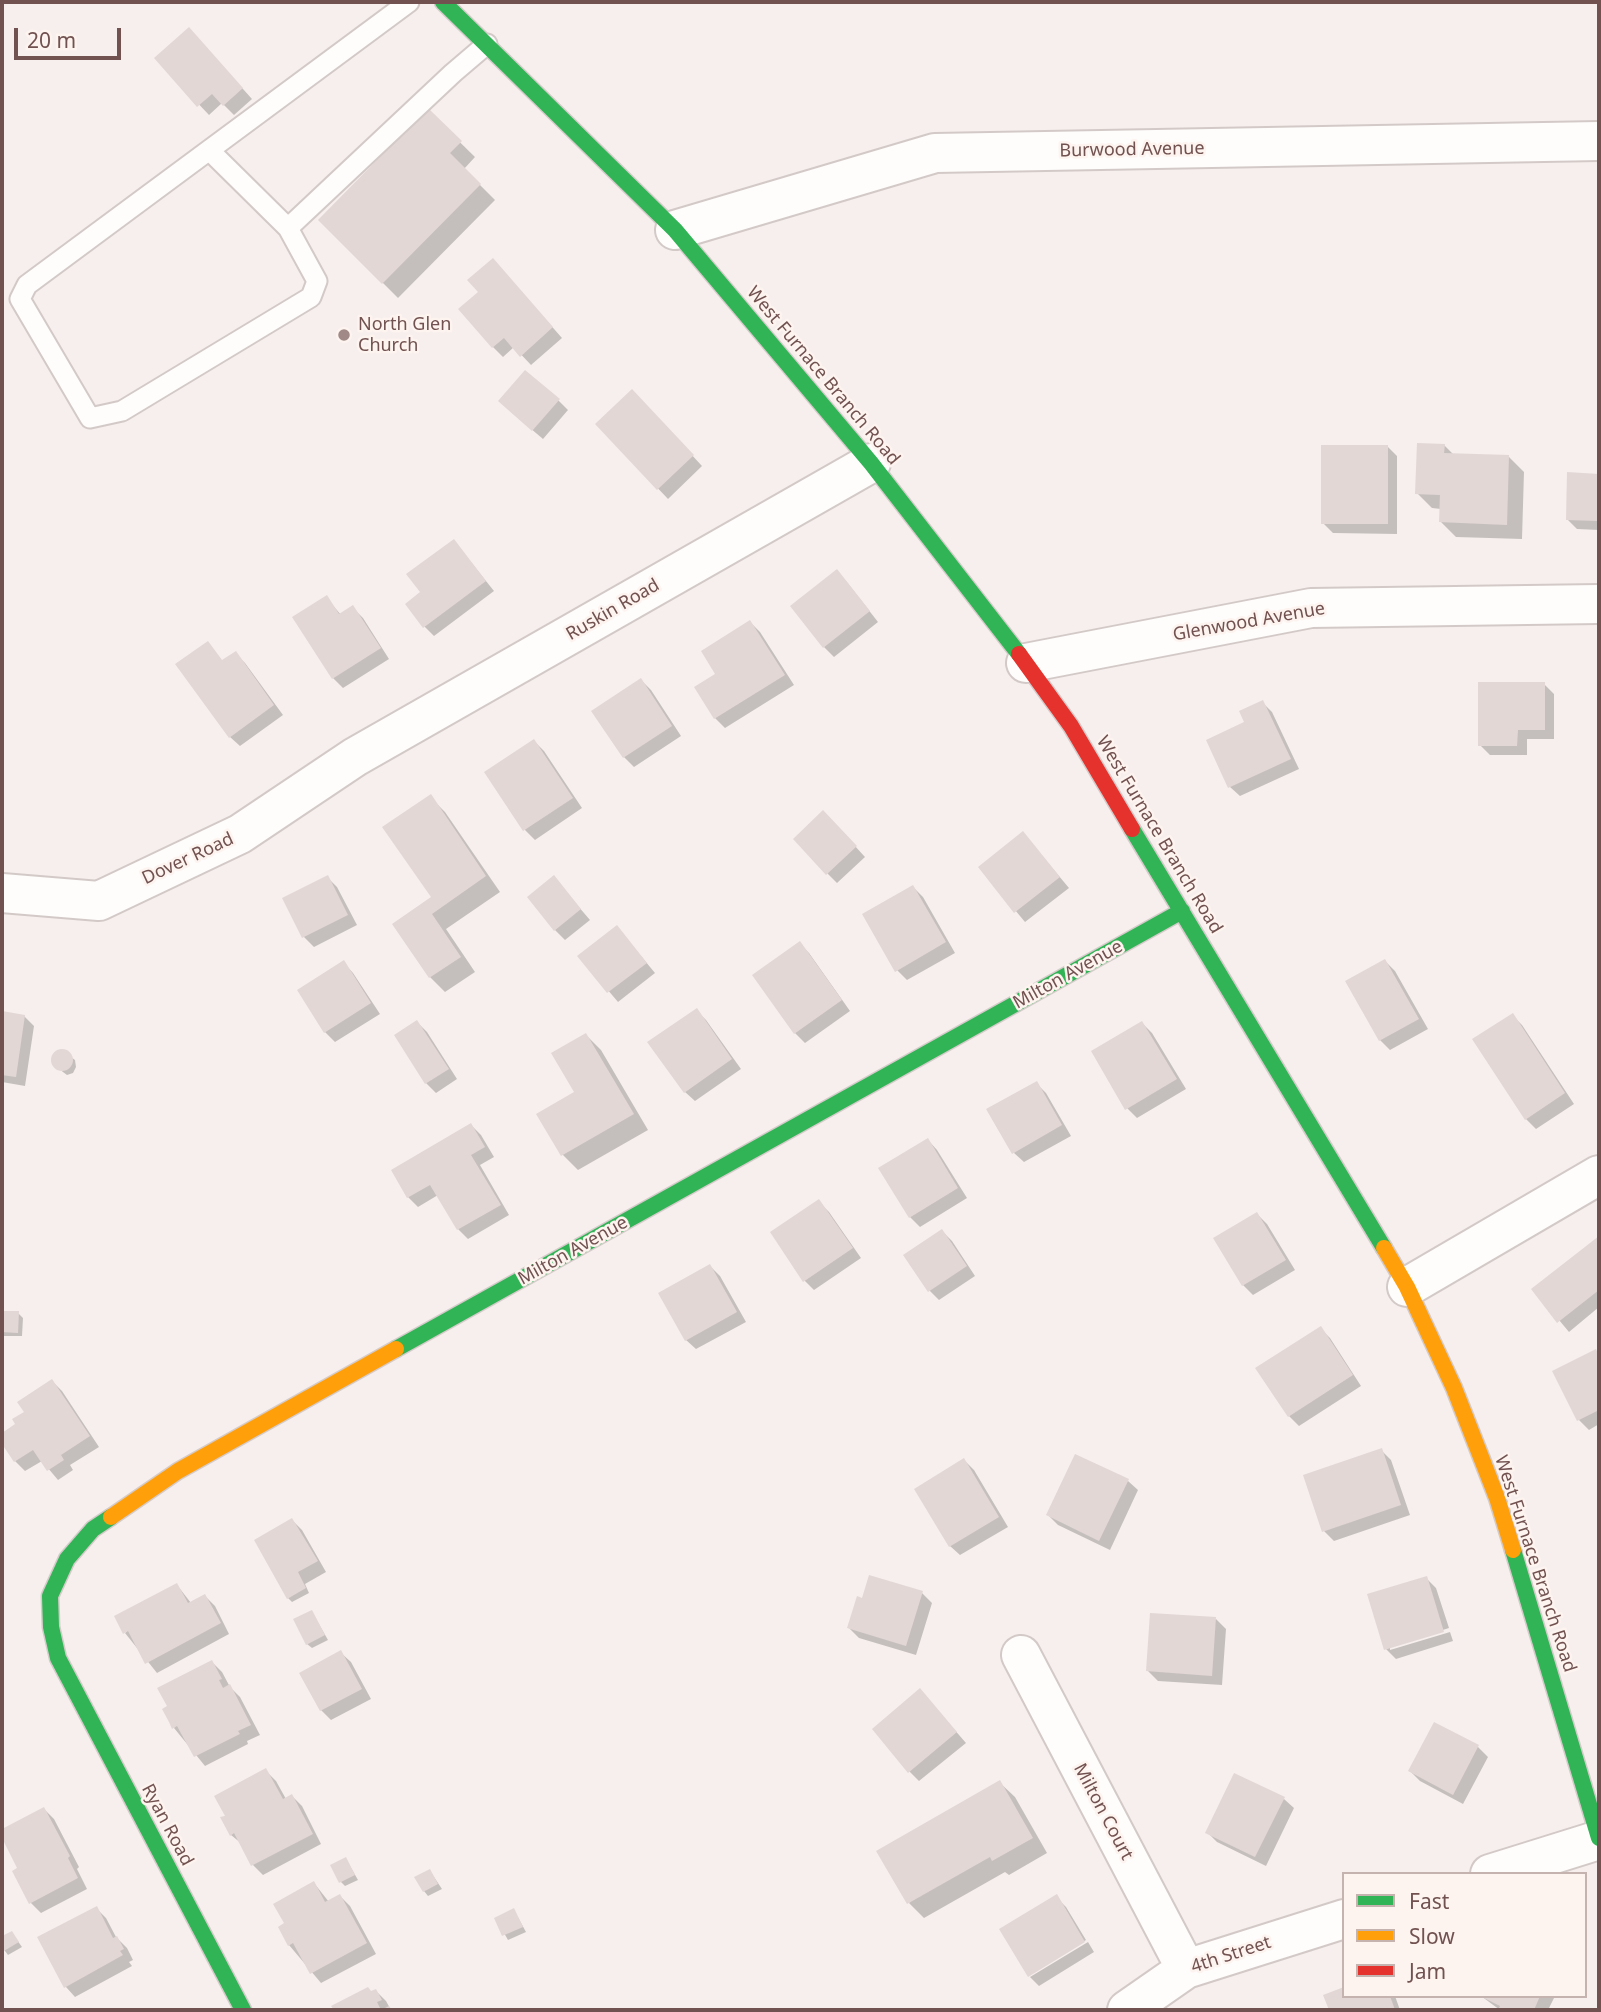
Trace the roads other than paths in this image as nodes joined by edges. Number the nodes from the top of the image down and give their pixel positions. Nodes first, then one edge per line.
1 (409, 2) edge
2 (443, 2) edge
3 (487, 44) junction
4 (1599, 141) edge
5 (210, 151) junction
6 (288, 228) junction
7 (676, 230) junction
8 (871, 463) junction
9 (1599, 604) edge
10 (1027, 663) junction
11 (355, 757) joint
12 (2, 893) edge
13 (1182, 911) junction
14 (1599, 1175) edge
15 (1407, 1287) junction
16 (1021, 1655) dead end
17 (58, 1658) joint
18 (1599, 1839) edge
19 (1496, 1872) edge
20 (1342, 1920) edge
21 (1186, 1969) junction
22 (243, 2010) edge
23 (1127, 2010) edge

1 - 5 lane
2 - 3 street, West Furnace Branch Road
3 - 6 lane
3 - 7 street, West Furnace Branch Road
4 - 7 street, Burwood Avenue
5 - 6 lane
5 - 6 lane
7 - 8 street, West Furnace Branch Road
8 - 10 street, West Furnace Branch Road
8 - 11 street, Ruskin Road
9 - 10 street, Glenwood Avenue
10 - 13 street, West Furnace Branch Road
11 - 12 street, Dover Road
13 - 15 street, West Furnace Branch Road
13 - 17 street, Milton Avenue
14 - 15 street
15 - 18 street, West Furnace Branch Road
16 - 21 street, Milton Court
17 - 22 street, Ryan Road
18 - 19 street
20 - 21 street, 4th Street
21 - 23 street, 4th Street

